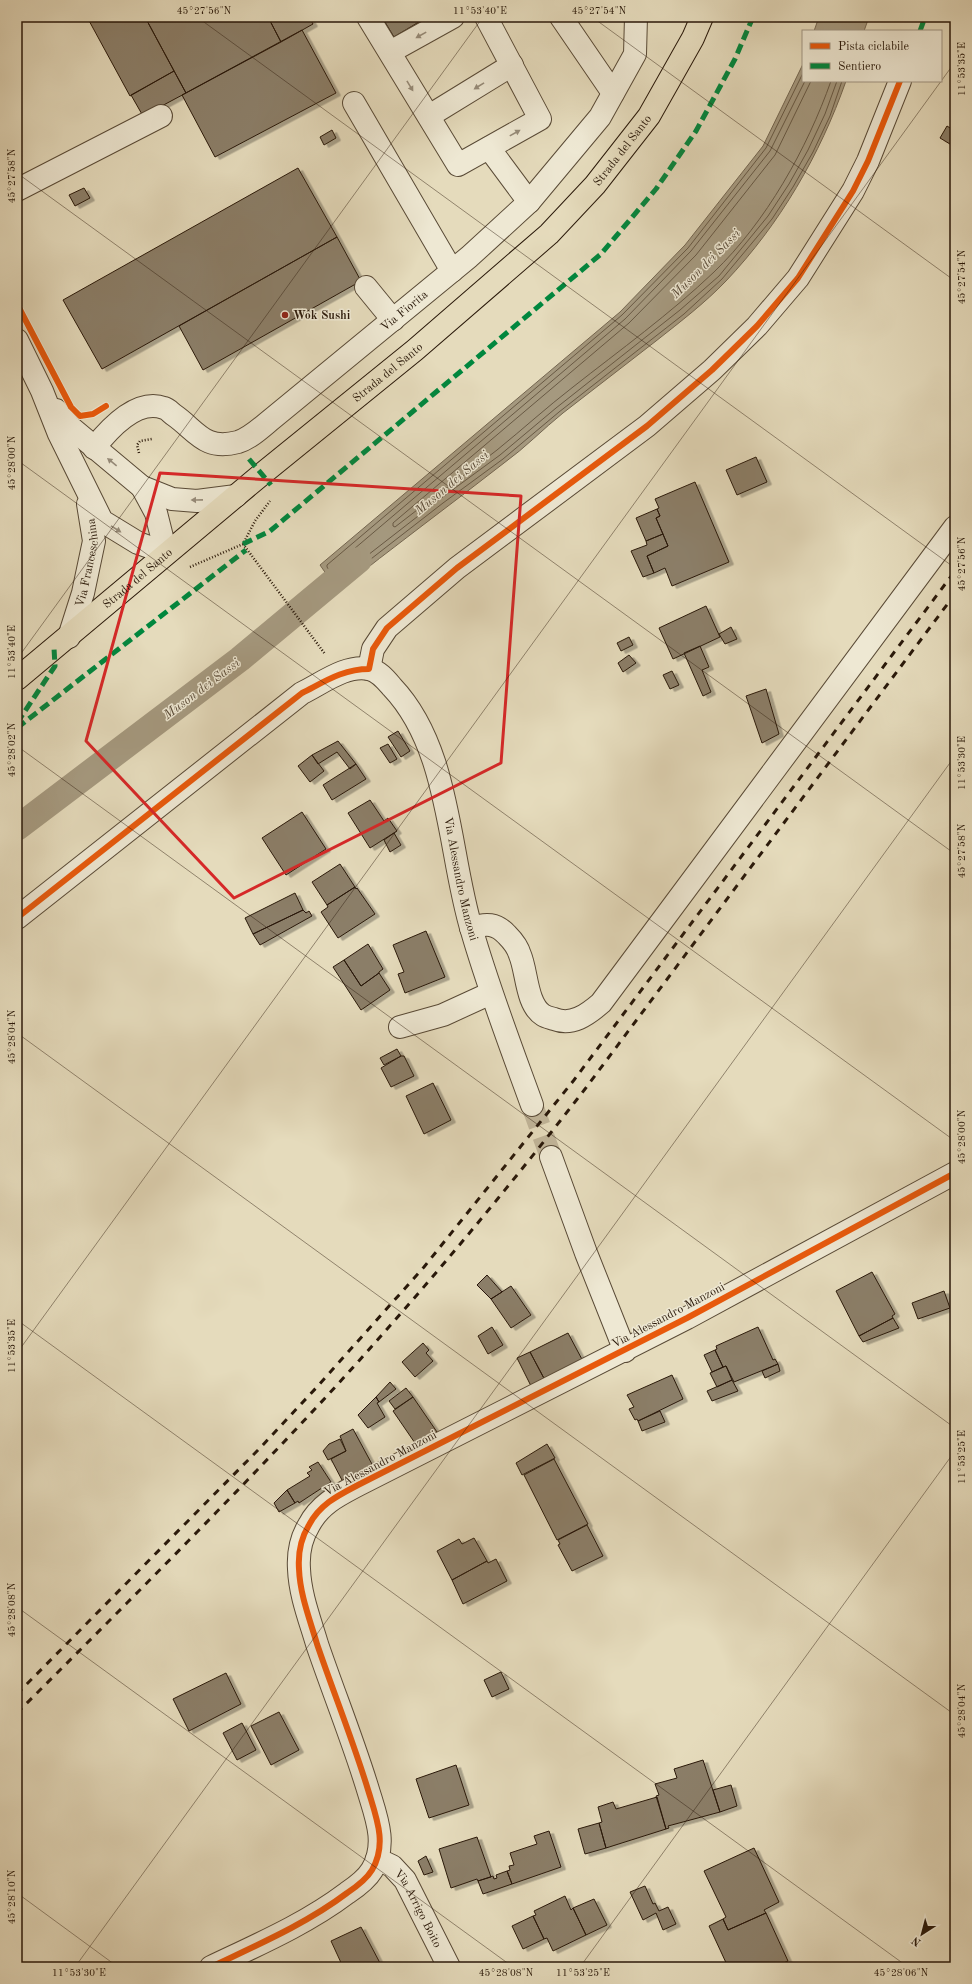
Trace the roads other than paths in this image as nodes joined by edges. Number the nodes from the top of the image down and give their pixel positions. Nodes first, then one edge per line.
1 (368, 17) edge
2 (453, 17) edge
3 (486, 17) edge
4 (561, 17) edge
5 (636, 17) edge
6 (702, 17) edge
7 (390, 52) junction
8 (512, 65) junction
9 (900, 82) edge
10 (613, 93) junction
11 (354, 103) dead end
12 (161, 116) dead end
13 (429, 116) junction
14 (489, 148) junction
15 (17, 190) edge
16 (529, 202) junction
17 (452, 271) junction
18 (366, 288) dead end
19 (393, 320) junction
20 (17, 340) edge
21 (42, 391) junction
22 (94, 448) junction
23 (86, 487) junction
24 (142, 487) junction
25 (236, 496) junction
26 (955, 526) edge
27 (166, 553) junction
28 (68, 636) junction
29 (369, 669) junction
30 (17, 679) edge
31 (17, 918) edge
32 (471, 928) junction
33 (491, 993) junction
34 (400, 1027) dead end
35 (532, 1105) tunnel mouth
36 (551, 1157) tunnel mouth
37 (955, 1174) edge
38 (625, 1351) junction
39 (377, 1859) junction
40 (211, 1967) edge
41 (450, 1967) edge

1 - 7 street
2 -> 7 street
3 - 8 street
4 - 10 street
5 - 10 street, Via Fiorita
6 - 25 main road, Strada del Santo
7 -> 13 street
8 -> 13 street
14 -> 8 street
9 - 29 street
10 - 16 street, Via Fiorita
11 - 17 street
12 - 15 street
13 - 14 street
14 - 16 street
16 - 17 street, Via Fiorita
17 - 19 street, Via Fiorita
18 - 19 street
19 - 22 street, Via Fiorita
20 - 21 street, Via Franceschina
21 - 22 street, Via Franceschina
21 - 23 street, Via Franceschina
24 -> 22 street, Via Franceschina
23 -> 27 street, Via Franceschina
23 - 28 street, Via Franceschina
25 -> 24 street, Via Franceschina
24 - 27 street, Via Franceschina
25 - 27 main road, Strada del Santo
26 - 32 street
27 - 28 main road, Strada del Santo
28 - 30 main road, Strada del Santo
29 - 31 street
29 - 32 street, Via Alessandro Manzoni
32 - 33 street, Via Alessandro Manzoni
33 - 34 street
33 - 35 street, Via Alessandro Manzoni
36 - 38 street, Via Alessandro Manzoni
37 - 38 street, Via Alessandro Manzoni
38 - 39 street, Via Alessandro Manzoni
39 - 40 street, Via Alessandro Manzoni
39 - 41 street, Via Arrigo Boito

